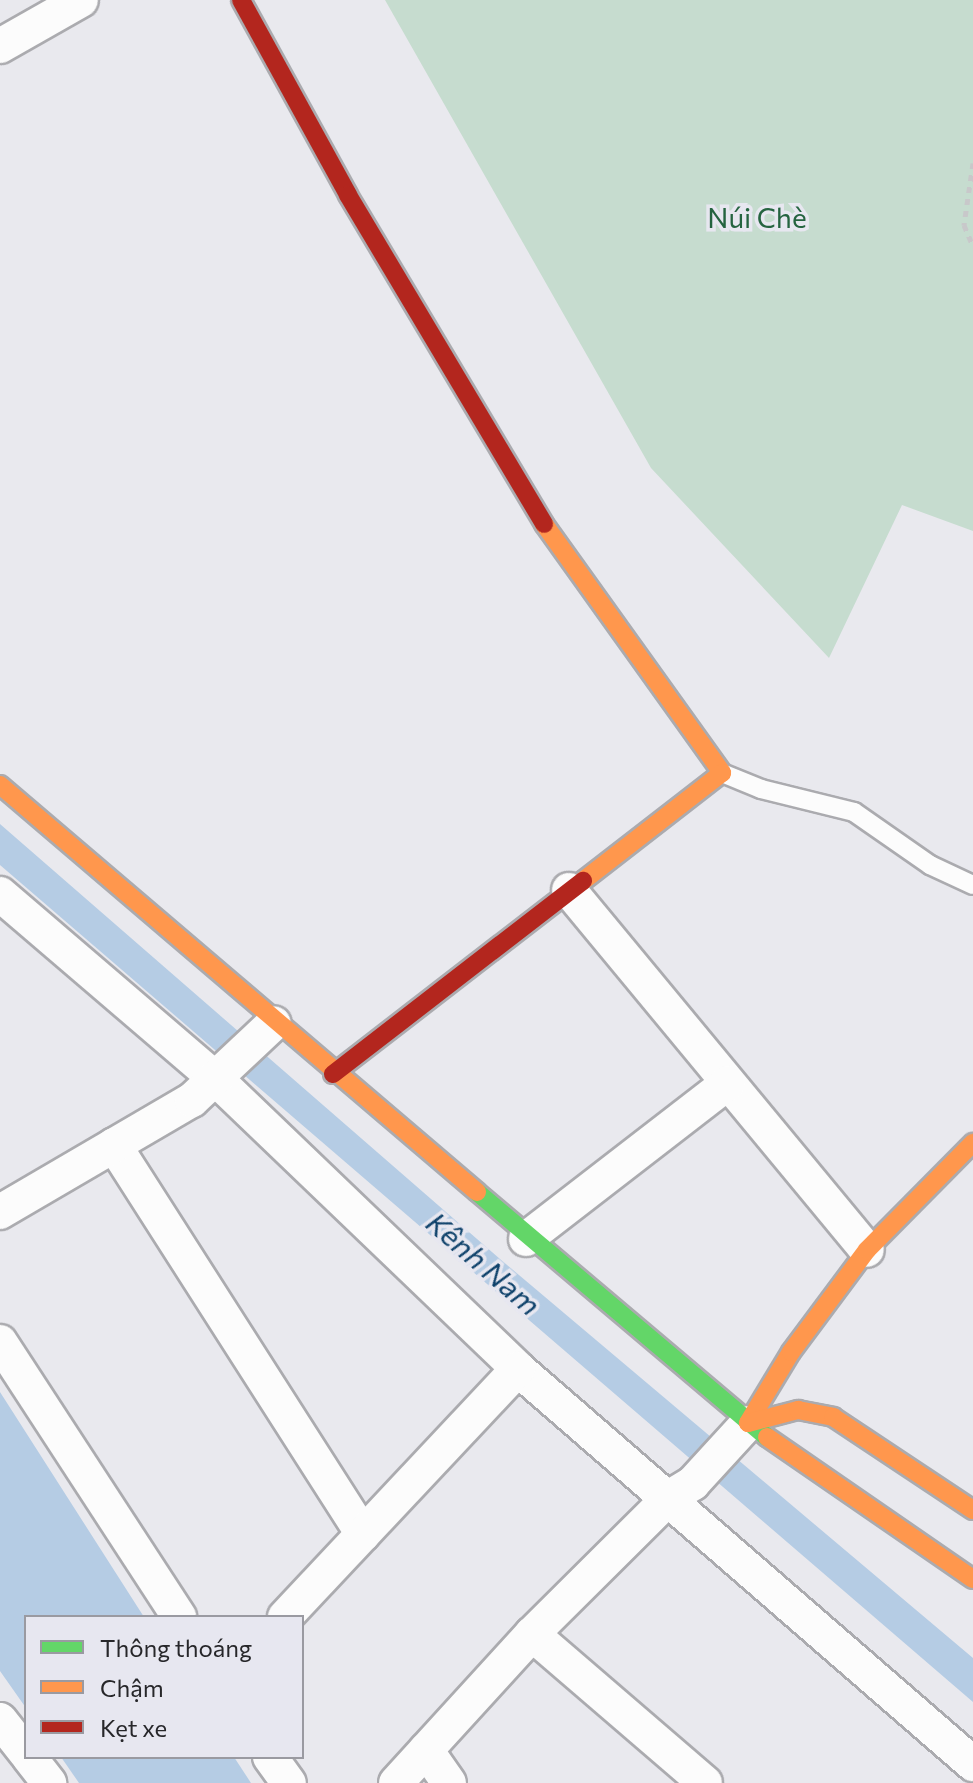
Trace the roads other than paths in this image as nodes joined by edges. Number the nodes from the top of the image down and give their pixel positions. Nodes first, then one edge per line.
1 (81, 0) edge
2 (241, 0) edge
3 (0, 46) edge
4 (722, 773) junction
5 (0, 785) edge
6 (973, 885) edge
7 (569, 890) junction
8 (0, 894) edge
9 (274, 1023) junction
10 (333, 1074) junction
11 (221, 1075) junction
12 (728, 1083) junction
13 (973, 1143) edge
14 (114, 1145) junction
15 (0, 1212) edge
16 (526, 1239) junction
17 (867, 1250) junction
18 (0, 1342) edge
19 (518, 1369) junction
20 (748, 1423) junction
21 (682, 1490) junction
22 (973, 1510) edge
23 (363, 1534) junction
24 (973, 1579) edge
25 (178, 1615) edge
26 (287, 1615) edge
27 (532, 1634) junction
28 (0, 1720) edge
29 (24, 1750) edge
30 (426, 1750) junction
31 (31, 1759) edge
32 (271, 1759) edge
33 (973, 1764) edge
34 (49, 1783) edge
35 (289, 1783) edge
36 (396, 1783) edge
37 (449, 1783) edge
38 (705, 1783) edge

1 - 3 street
2 - 4 main road
4 - 6 lane
4 - 7 main road
5 - 9 main road
7 - 10 main road
7 - 12 street
8 - 11 street
9 - 10 main road
9 - 11 street
10 - 16 main road
11 - 14 street
11 - 19 street
12 - 16 street
12 - 17 street
13 - 17 main road
14 - 15 street
14 - 23 street
16 - 20 main road
17 - 20 main road
18 - 25 street
19 - 21 street
19 - 23 street
20 - 21 street
20 - 22 main road
20 - 24 main road
21 - 27 street
21 - 33 street
23 - 26 street
27 - 30 street
27 - 38 street
28 - 29 street
30 - 36 street
30 - 37 street
31 - 34 street
32 - 35 street

